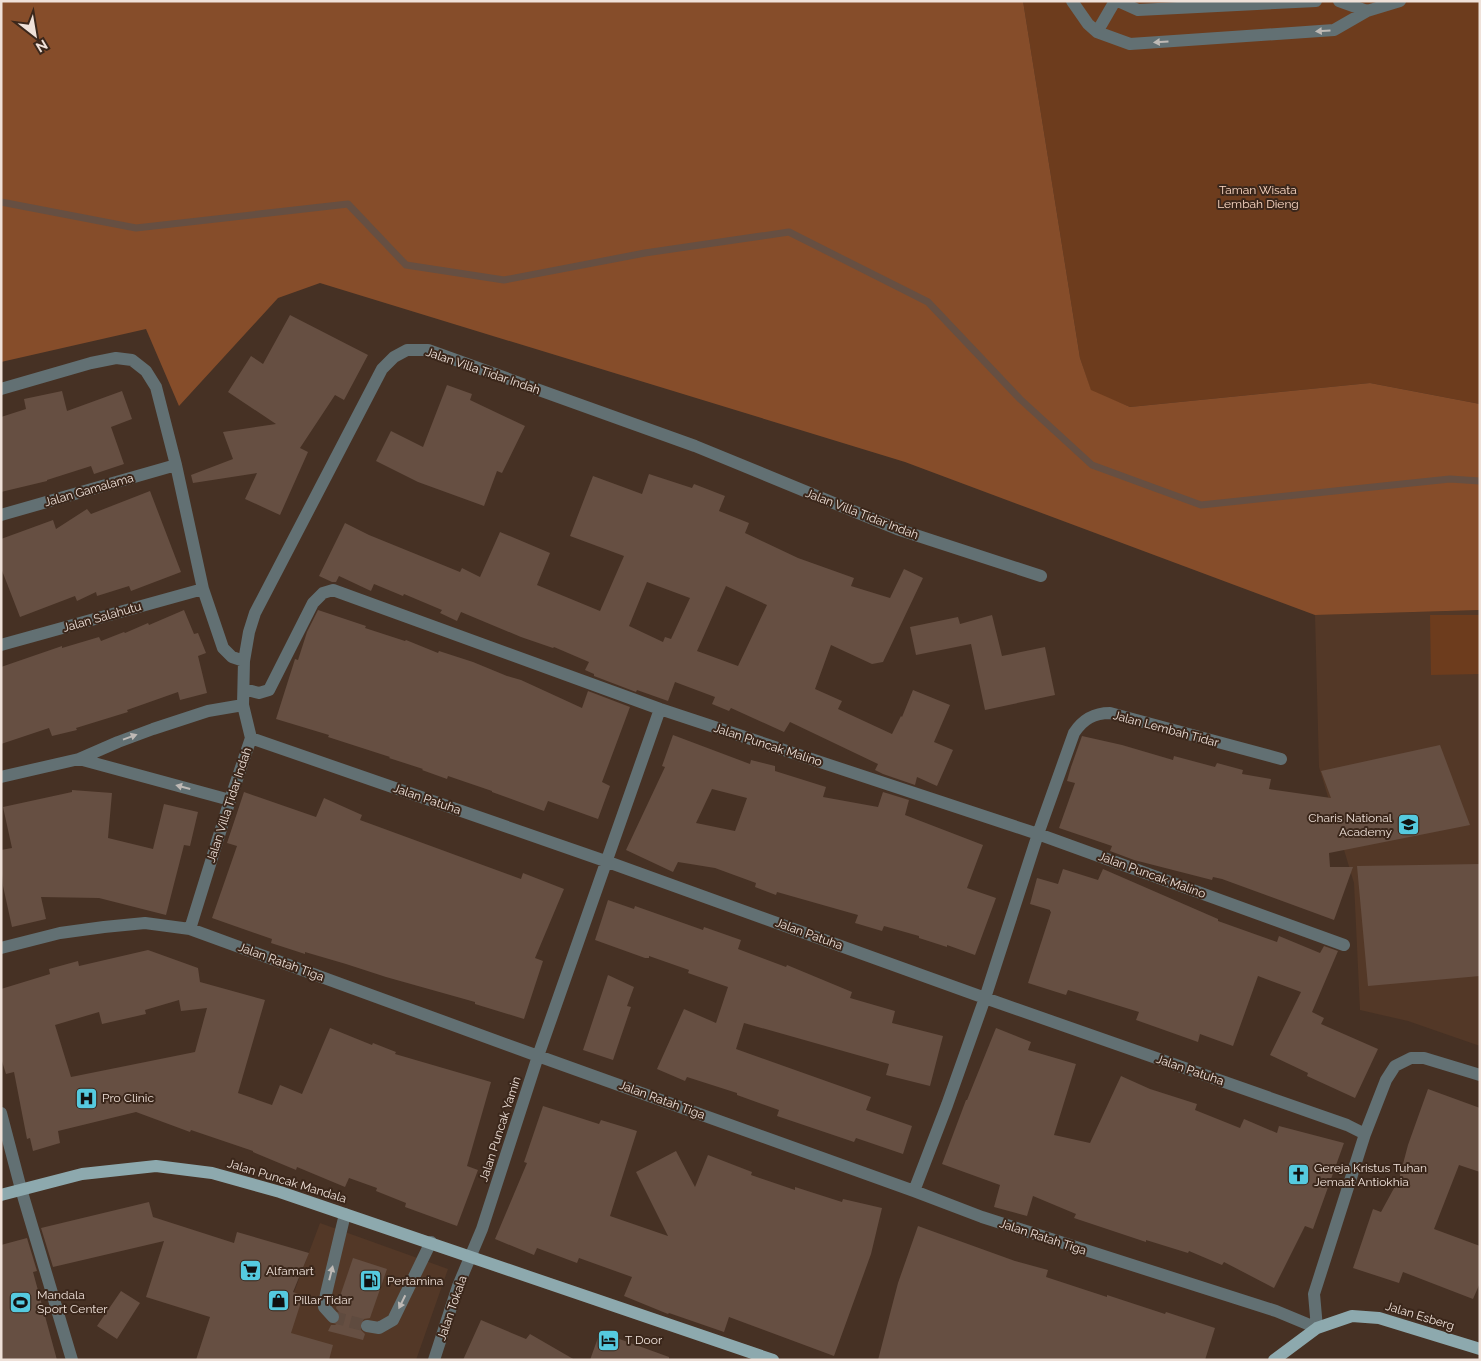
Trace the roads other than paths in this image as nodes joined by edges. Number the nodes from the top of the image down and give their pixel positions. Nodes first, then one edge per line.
1 (1072, 1) edge
2 (1117, 1) edge
3 (1316, 1) edge
4 (1339, 1) edge
5 (1400, 1) edge
6 (1367, 11) junction
7 (1097, 32) junction
8 (1, 389) edge
9 (176, 465) junction
10 (1, 514) edge
11 (1041, 576) dead end
12 (203, 589) junction
13 (1, 645) edge
14 (244, 661) junction
15 (244, 689) junction
16 (243, 705) junction
17 (660, 709) junction
18 (251, 738) junction
19 (79, 759) junction
20 (1281, 759) dead end
21 (1, 778) edge
22 (230, 800) junction
23 (1038, 834) junction
24 (608, 862) junction
25 (190, 929) junction
26 (1344, 945) dead end
27 (1, 948) edge
28 (985, 998) junction
29 (538, 1056) junction
30 (1480, 1075) edge
31 (1, 1114) edge
32 (1365, 1134) junction
33 (21, 1189) junction
34 (914, 1191) junction
35 (1, 1195) edge
36 (345, 1214) junction
37 (431, 1242) junction
38 (472, 1256) junction
39 (333, 1317) dead end
40 (367, 1326) tunnel mouth
41 (1317, 1328) junction
42 (1480, 1349) edge
43 (72, 1360) edge
44 (434, 1360) edge
45 (773, 1360) edge
46 (1274, 1360) edge

1 - 7 street
2 - 3 street
2 - 7 street
4 - 6 street
5 - 6 street
6 -> 7 street
8 - 9 street
9 - 10 street, Jalan Gamalama
9 - 12 street
11 - 14 street, Jalan Villa Tidar Indah
12 - 13 street, Jalan Salahutu
12 - 14 street
14 - 15 street, Jalan Villa Tidar Indah
15 - 16 street, Jalan Villa Tidar Indah
15 - 17 street, Jalan Puncak Malino
16 - 18 street, Jalan Villa Tidar Indah
19 -> 16 street
17 - 23 street, Jalan Puncak Malino
17 - 24 street, Jalan Puncak Yamin
18 - 22 street, Jalan Villa Tidar Indah
18 - 24 street, Jalan Patuha
19 - 21 street
22 -> 19 street
20 - 23 street, Jalan Lembah Tidar
22 - 25 street, Jalan Villa Tidar Indah
23 - 26 street, Jalan Puncak Malino
23 - 28 street
24 - 28 street, Jalan Patuha
24 - 29 street, Jalan Puncak Yamin
25 - 27 street, Jalan Ratah Tiga
25 - 29 street, Jalan Ratah Tiga
28 - 32 street, Jalan Patuha
28 - 34 street
29 - 34 street, Jalan Ratah Tiga
29 - 38 street, Jalan Puncak Yamin
30 - 32 street
31 - 33 street
32 - 41 street
33 - 35 main road, Jalan Puncak Mandala
33 - 36 main road, Jalan Puncak Mandala
33 - 43 street
34 - 41 street, Jalan Ratah Tiga
36 - 37 main road, Jalan Puncak Mandala
39 -> 36 street
37 - 38 main road, Jalan Puncak Mandala
37 -> 40 street
38 - 44 street, Jalan Tokala
38 - 45 main road
41 - 42 main road, Jalan Esberg
41 - 46 main road, Jalan Esberg

